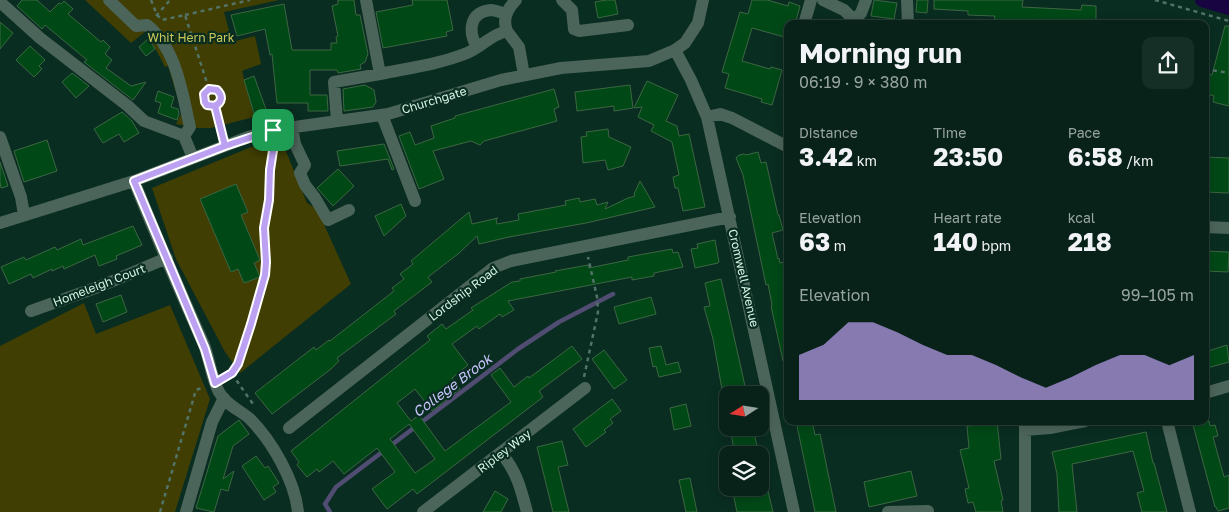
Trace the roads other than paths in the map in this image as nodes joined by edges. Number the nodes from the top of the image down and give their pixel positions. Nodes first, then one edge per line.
1 (108, 0) edge
2 (366, 0) edge
3 (516, 0) edge
4 (562, 0) edge
5 (703, 0) edge
6 (812, 0) edge
7 (823, 0) edge
8 (866, 0) edge
9 (907, 0) edge
10 (0, 2) edge
11 (506, 14) junction
12 (805, 20) edge
13 (855, 20) edge
14 (858, 20) edge
15 (908, 20) edge
16 (628, 25) dead end
17 (507, 31) junction
18 (477, 47) junction
19 (675, 50) junction
20 (380, 74) junction
21 (524, 75) junction
22 (382, 115) junction
23 (707, 117) junction
24 (337, 121) junction
25 (292, 127) junction
26 (184, 136) junction
27 (0, 137) edge
28 (784, 145) edge
29 (193, 158) junction
30 (134, 181) junction
31 (414, 200) dead end
32 (349, 210) dead end
33 (24, 216) junction
34 (730, 217) junction
35 (0, 223) edge
36 (1209, 227) edge
37 (1229, 228) edge
38 (166, 258) junction
39 (31, 311) dead end
40 (1229, 386) edge
41 (585, 388) road end
42 (1209, 392) edge
43 (224, 398) junction
44 (1025, 425) edge
45 (1065, 425) edge
46 (1168, 425) edge
47 (289, 428) dead end
48 (501, 454) junction
49 (928, 511) dead end
50 (186, 512) edge
51 (298, 512) edge
52 (423, 512) edge
53 (527, 512) edge
54 (794, 512) edge
55 (888, 512) edge
56 (1025, 512) edge
57 (1190, 512) edge

1 - 26 street
2 - 20 street
3 - 11 street
4 - 16 street
5 - 19 street
6 - 12 street
7 - 13 street
8 - 14 street
9 - 15 street
10 - 26 street
11 - 17 street
11 - 18 street
17 - 18 street
17 - 21 street
18 - 20 street
19 - 21 street, Churchgate
19 - 23 street, Cromwell Avenue
20 - 24 street
21 - 22 street, Churchgate
22 - 24 street, Churchgate
22 - 31 street
23 - 28 street
23 - 34 street, Cromwell Avenue
24 - 25 street, Churchgate
25 - 29 street, Churchgate
25 - 32 street
26 - 29 street
27 - 33 street
29 - 30 street, Churchgate
30 - 33 street, Churchgate
30 - 38 street
33 - 35 street, Churchgate
34 - 47 street, Lordship Road
34 - 54 street, Cromwell Avenue
36 - 37 street
38 - 39 street, Homeleigh Court
38 - 43 street
40 - 42 street
41 - 48 street, Ripley Way
43 - 50 street
43 - 51 street
44 - 45 street
44 - 56 street
46 - 57 street
48 - 52 street, Ripley Way
48 - 53 street
49 - 55 street

